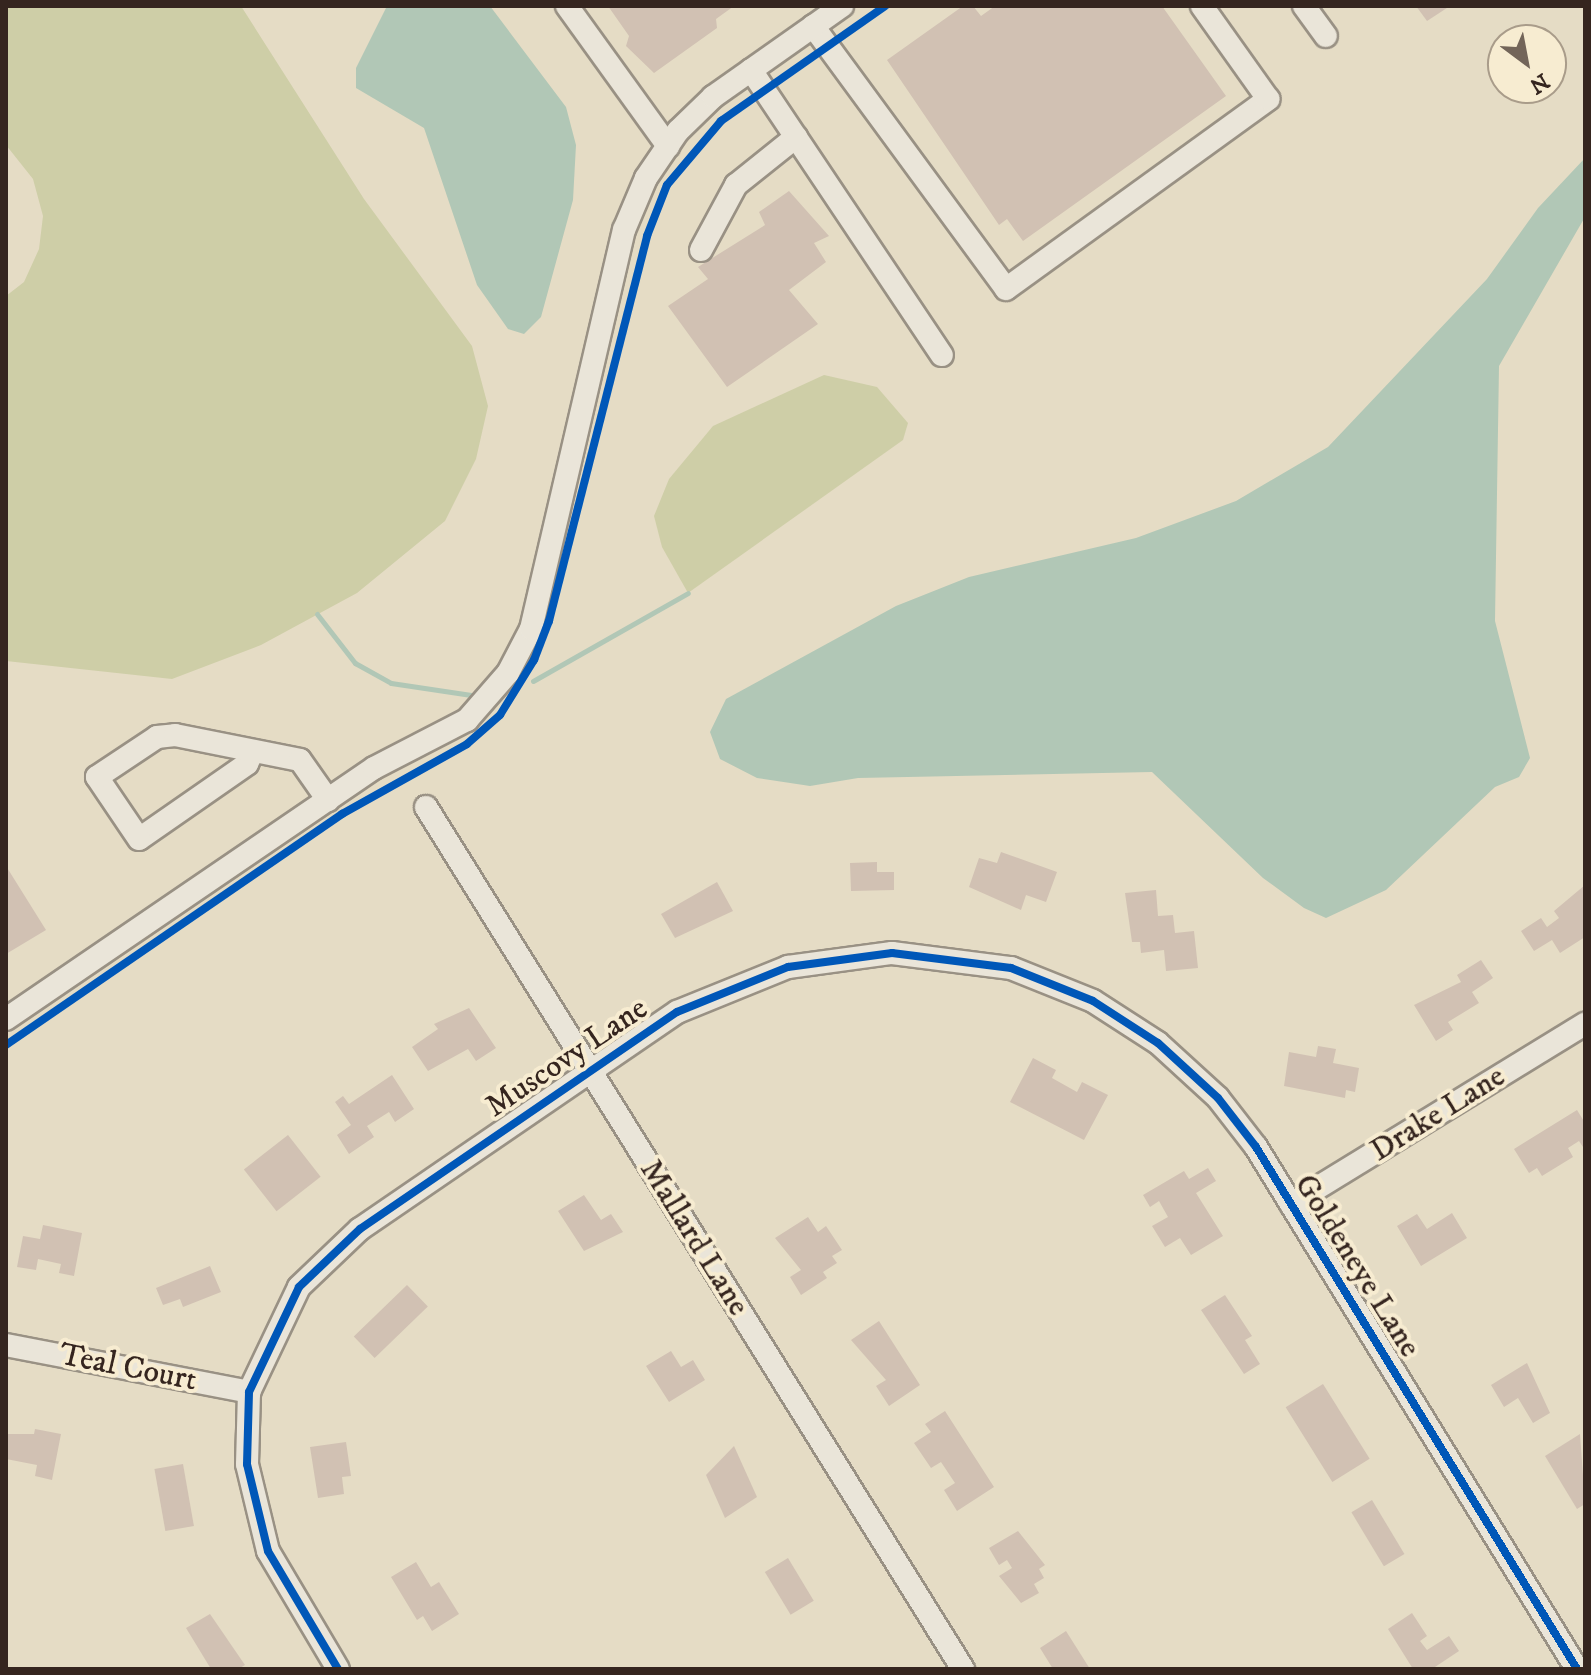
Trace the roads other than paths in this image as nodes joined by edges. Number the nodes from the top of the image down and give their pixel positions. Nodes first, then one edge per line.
1 (567, 6) edge
2 (842, 6) edge
3 (1202, 6) edge
4 (1304, 6) edge
5 (813, 26) junction
6 (1326, 36) dead end
7 (751, 70) junction
8 (796, 137) junction
9 (668, 146) junction
10 (701, 250) dead end
11 (942, 355) dead end
12 (253, 751) junction
13 (328, 800) junction
14 (426, 807) dead end
15 (1017, 970) joint
16 (6, 1019) edge
17 (1585, 1024) edge
18 (590, 1071) junction
19 (1291, 1204) junction
20 (6, 1345) edge
21 (249, 1392) junction
22 (338, 1669) edge
23 (963, 1669) edge
24 (1577, 1669) edge

1 - 9 street
2 - 5 street
3 - 5 street
4 - 6 street
5 - 7 street
7 - 8 street
7 - 9 street
8 - 10 street
8 - 11 street
9 - 13 street
12 - 12 street
12 - 13 street
13 - 16 street
14 - 18 street, Mallard Lane
15 - 18 street, Muscovy Lane
15 - 19 street, Goldeneye Lane
17 - 19 street, Drake Lane
18 - 21 street, Muscovy Lane
18 - 23 street, Mallard Lane
19 - 24 street, Goldeneye Lane
20 - 21 street, Teal Court
21 - 22 street

